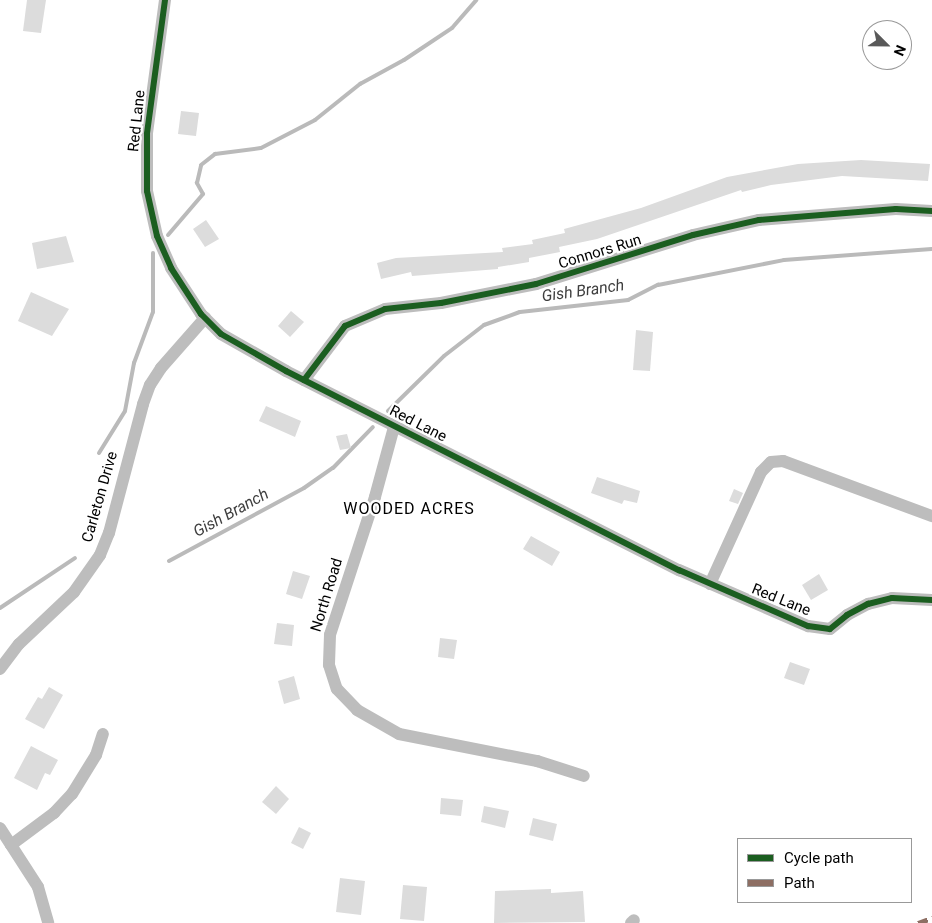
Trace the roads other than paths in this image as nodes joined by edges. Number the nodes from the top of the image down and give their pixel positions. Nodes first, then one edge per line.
1 (165, 0) edge
2 (932, 212) edge
3 (205, 318) junction
4 (304, 380) junction
5 (394, 426) junction
6 (932, 516) edge
7 (710, 584) junction
8 (932, 600) edge
9 (0, 669) edge
10 (103, 734) dead end
11 (584, 776) dead end
12 (0, 828) edge
13 (11, 845) junction
14 (48, 923) edge

1 - 3 street, Red Lane
2 - 4 street, Connors Run
3 - 4 street, Red Lane
3 - 9 street, Carleton Drive
4 - 5 street, Red Lane
5 - 7 street, Red Lane
5 - 11 street, North Road
6 - 7 street
7 - 8 street, Red Lane
10 - 13 street
12 - 13 street
13 - 14 street

